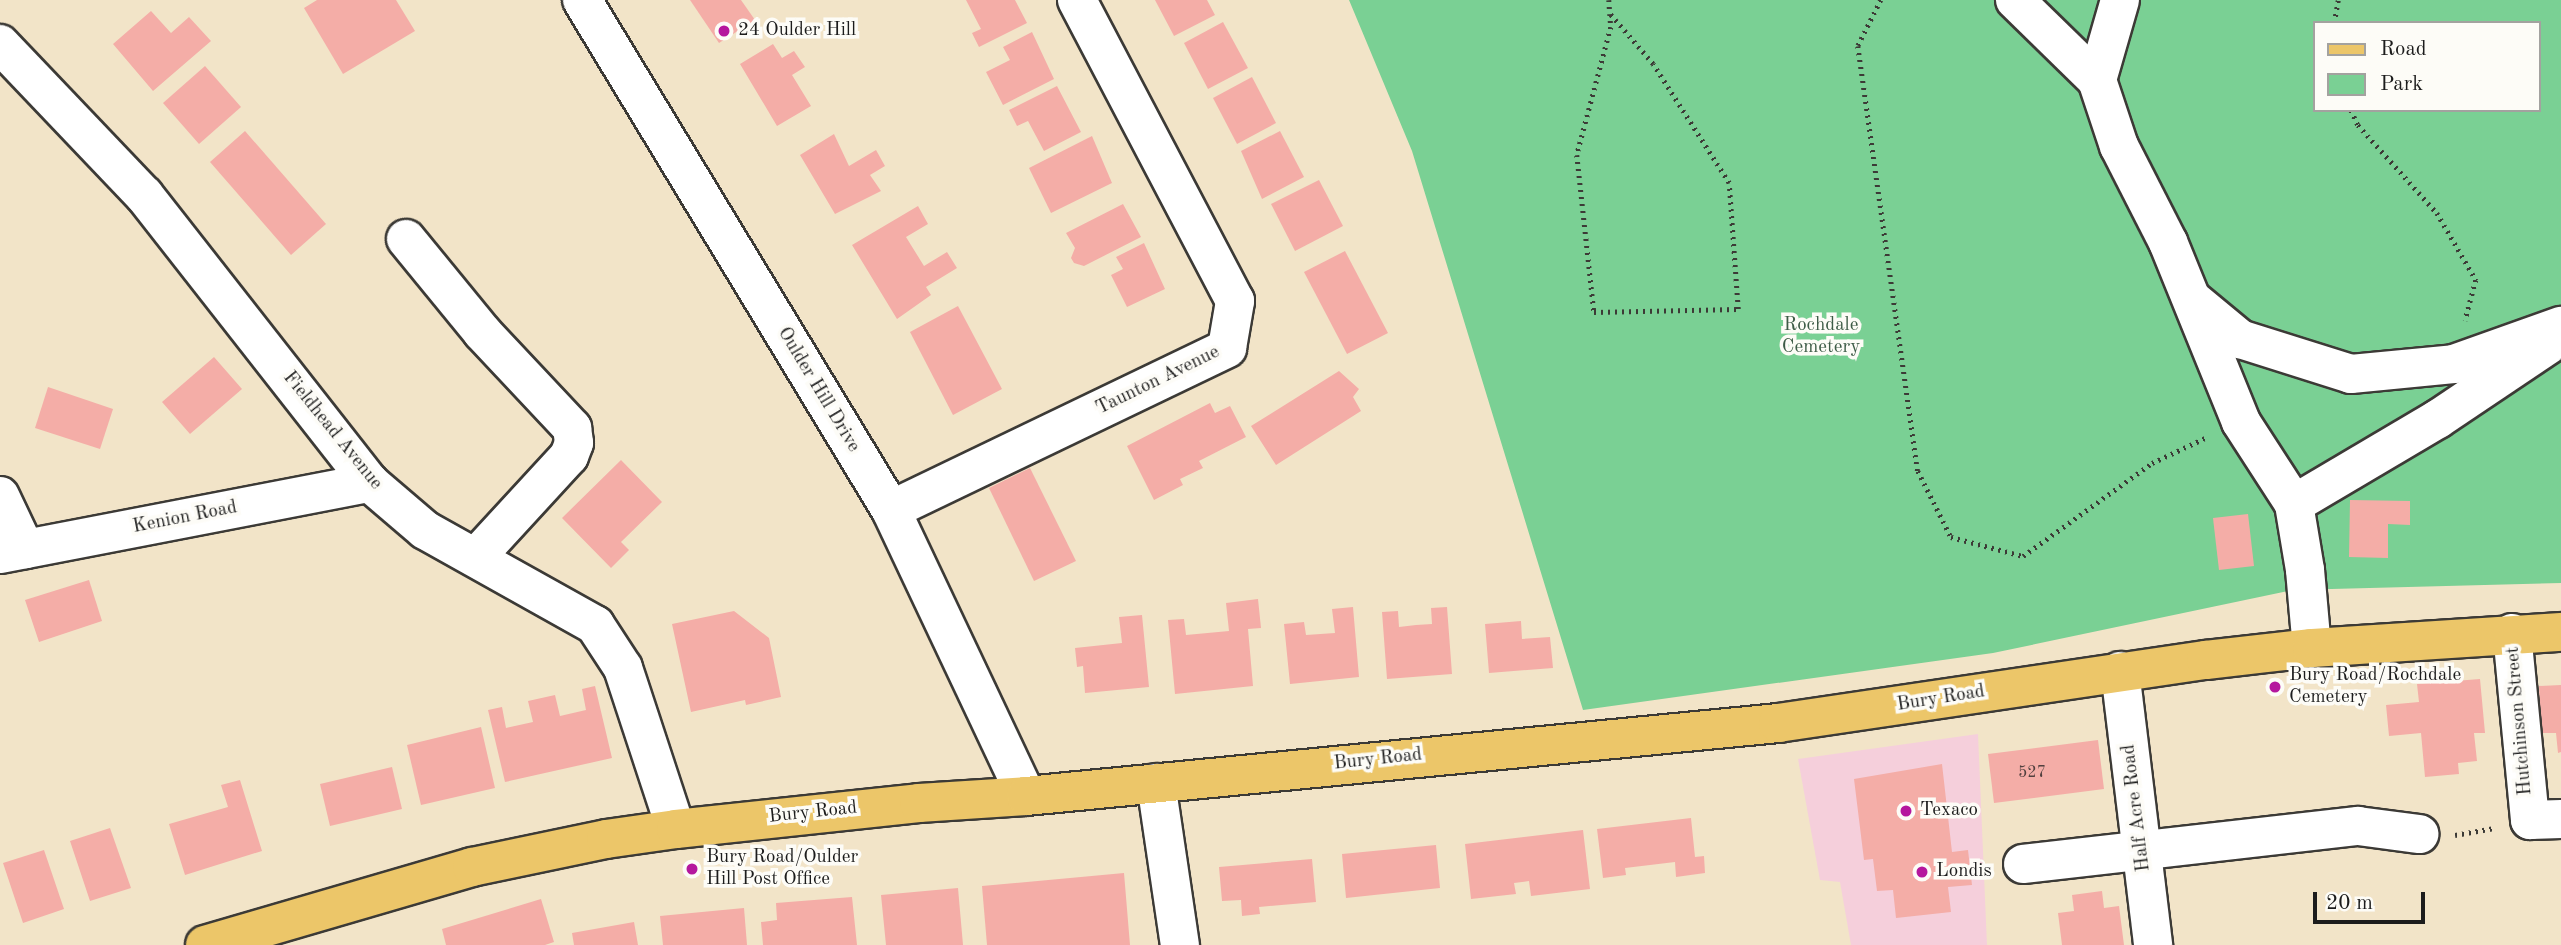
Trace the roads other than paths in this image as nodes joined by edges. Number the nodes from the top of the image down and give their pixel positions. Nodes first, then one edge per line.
1 (582, 0) edge
2 (1076, 0) edge
3 (2015, 0) edge
4 (2120, 0) edge
5 (0, 44) edge
6 (2097, 80) junction
7 (406, 239) dead end
8 (2191, 299) junction
9 (2561, 326) edge
10 (2561, 336) edge
11 (370, 483) junction
12 (0, 496) edge
13 (2294, 504) junction
14 (891, 510) junction
15 (12, 552) edge
16 (476, 557) junction
17 (2561, 632) edge
18 (2512, 633) junction
19 (2312, 648) junction
20 (2120, 671) junction
21 (1156, 783) junction
22 (1026, 796) junction
23 (2545, 820) edge
24 (676, 829) junction
25 (2419, 834) road end
26 (2142, 850) junction
27 (2023, 864) dead end
28 (205, 945) edge
29 (1180, 945) edge
30 (2153, 945) edge

1 - 14 street, Oulder Hill Drive
2 - 14 street, Taunton Avenue
3 - 6 street
4 - 6 street
5 - 11 street, Fieldhead Avenue
6 - 8 street
7 - 16 street
8 - 9 street
8 - 13 street
10 - 13 street
11 - 15 street, Kenion Road
11 - 16 street, Fieldhead Avenue
12 - 15 street
13 - 19 street
14 - 22 street, Oulder Hill Drive
16 - 24 street, Fieldhead Avenue
17 - 18 main road, Bury Road
18 - 19 main road, Bury Road
18 - 23 street, Hutchinson Street
19 - 20 main road, Bury Road
20 - 21 main road, Bury Road
20 - 26 street, Half Acre Road
21 - 22 main road, Bury Road
21 - 29 street
22 - 24 main road, Bury Road
24 - 28 main road, Bury Road
25 - 26 street
26 - 27 street
26 - 30 street, Half Acre Road

